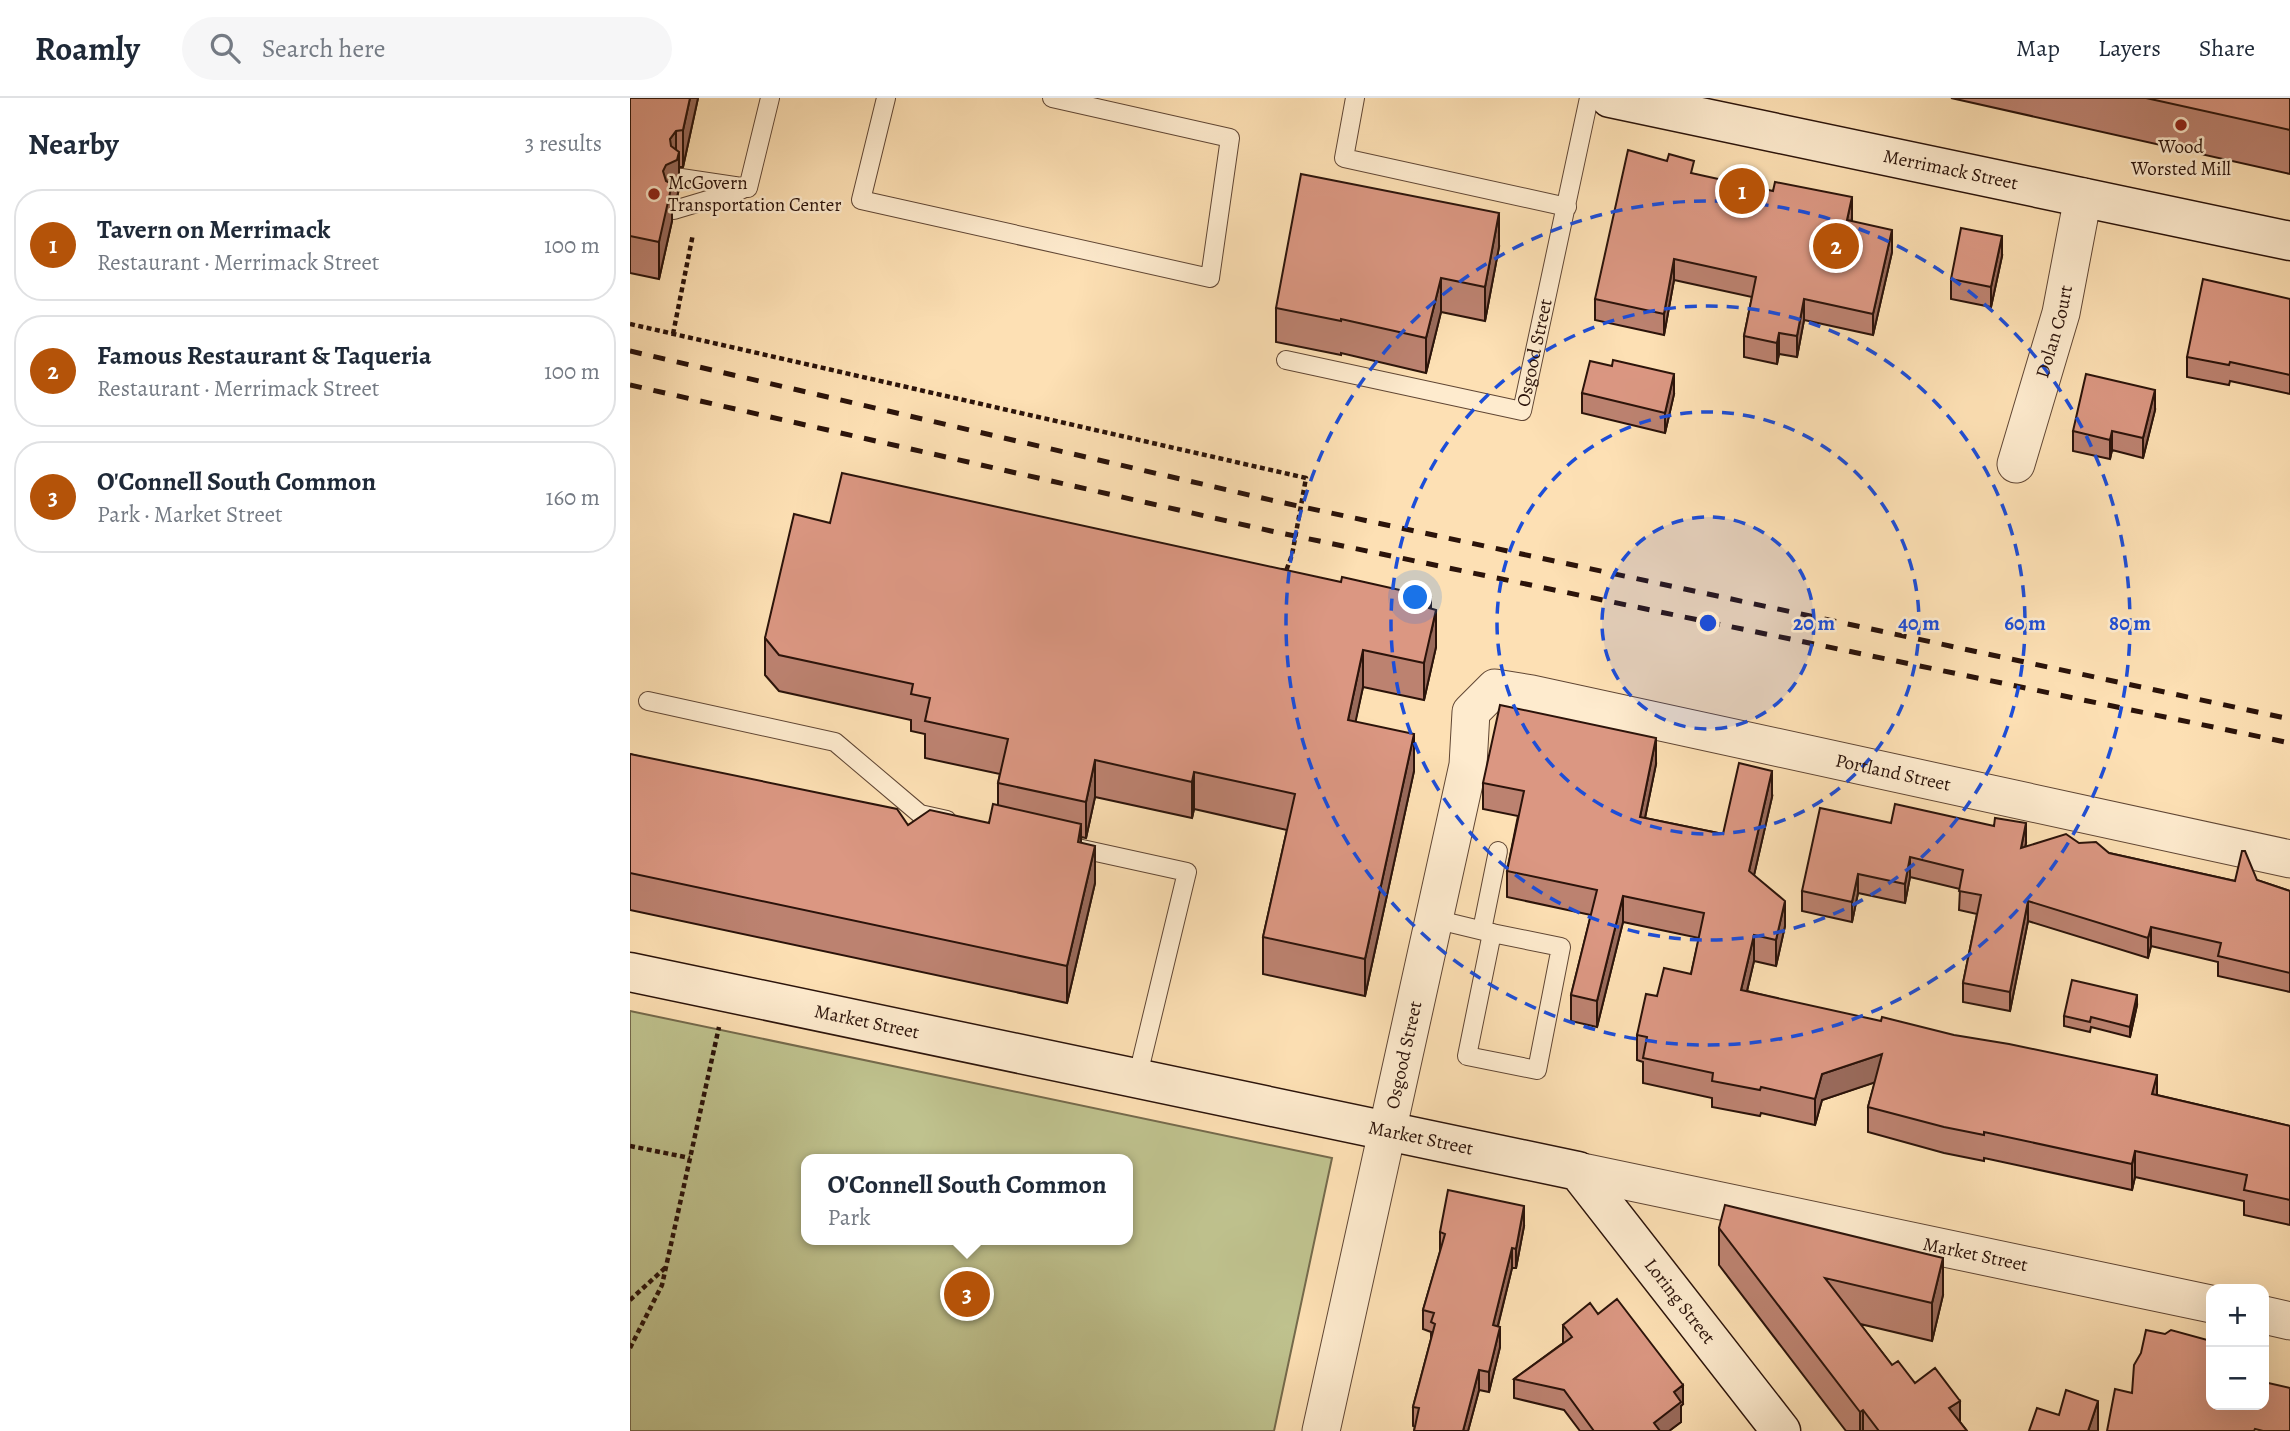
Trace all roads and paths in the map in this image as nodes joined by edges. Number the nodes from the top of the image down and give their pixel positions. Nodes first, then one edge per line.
1 (770, 98) edge
2 (887, 98) edge
3 (1052, 98) edge
4 (1355, 98) edge
5 (1589, 98) edge
6 (1610, 98) edge
7 (681, 178) dead end
8 (748, 188) junction
9 (2083, 197) junction
10 (1567, 207) junction
11 (674, 210) dead end
12 (693, 234) dead end
13 (2290, 241) edge
14 (630, 324) edge
15 (673, 334) junction
16 (1286, 360) dead end
17 (2016, 464) dead end
18 (1273, 568) edge
19 (1495, 688) joint
20 (648, 701) dead end
21 (960, 823) edge
22 (1053, 843) edge
23 (1498, 851) dead end
24 (2290, 859) edge
25 (1434, 919) junction
26 (1487, 931) junction
27 (630, 972) edge
28 (720, 1025) dead end
29 (1137, 1079) junction
30 (1387, 1132) junction
31 (630, 1146) edge
32 (690, 1158) junction
33 (1578, 1171) junction
34 (666, 1267) junction
35 (630, 1300) edge
36 (2206, 1303) edge
37 (2269, 1316) edge
38 (2290, 1321) edge
39 (630, 1348) edge
40 (1321, 1431) edge
41 (1781, 1431) edge

1 - 8 lane
2 - 3 lane
4 - 10 lane
5 - 10 lane, Osgood Street
6 - 9 street, Merrimack Street
7 - 8 lane
8 - 11 lane
9 - 13 street, Merrimack Street
9 - 17 street, Dolan Court
10 - 16 lane, Osgood Street
12 - 15 path
14 - 15 path
15 - 18 path
19 - 24 street, Portland Street
19 - 25 street, Osgood Street
20 - 21 lane
22 - 29 lane
23 - 26 lane
25 - 26 lane
25 - 30 street, Osgood Street
26 - 26 lane
27 - 29 street, Market Street
28 - 32 path
29 - 30 street, Market Street
30 - 33 street, Market Street
30 - 40 street, Osgood Street
31 - 32 path
32 - 34 path
33 - 36 street, Market Street
33 - 41 street, Loring Street
34 - 35 path
34 - 39 path
37 - 38 street

